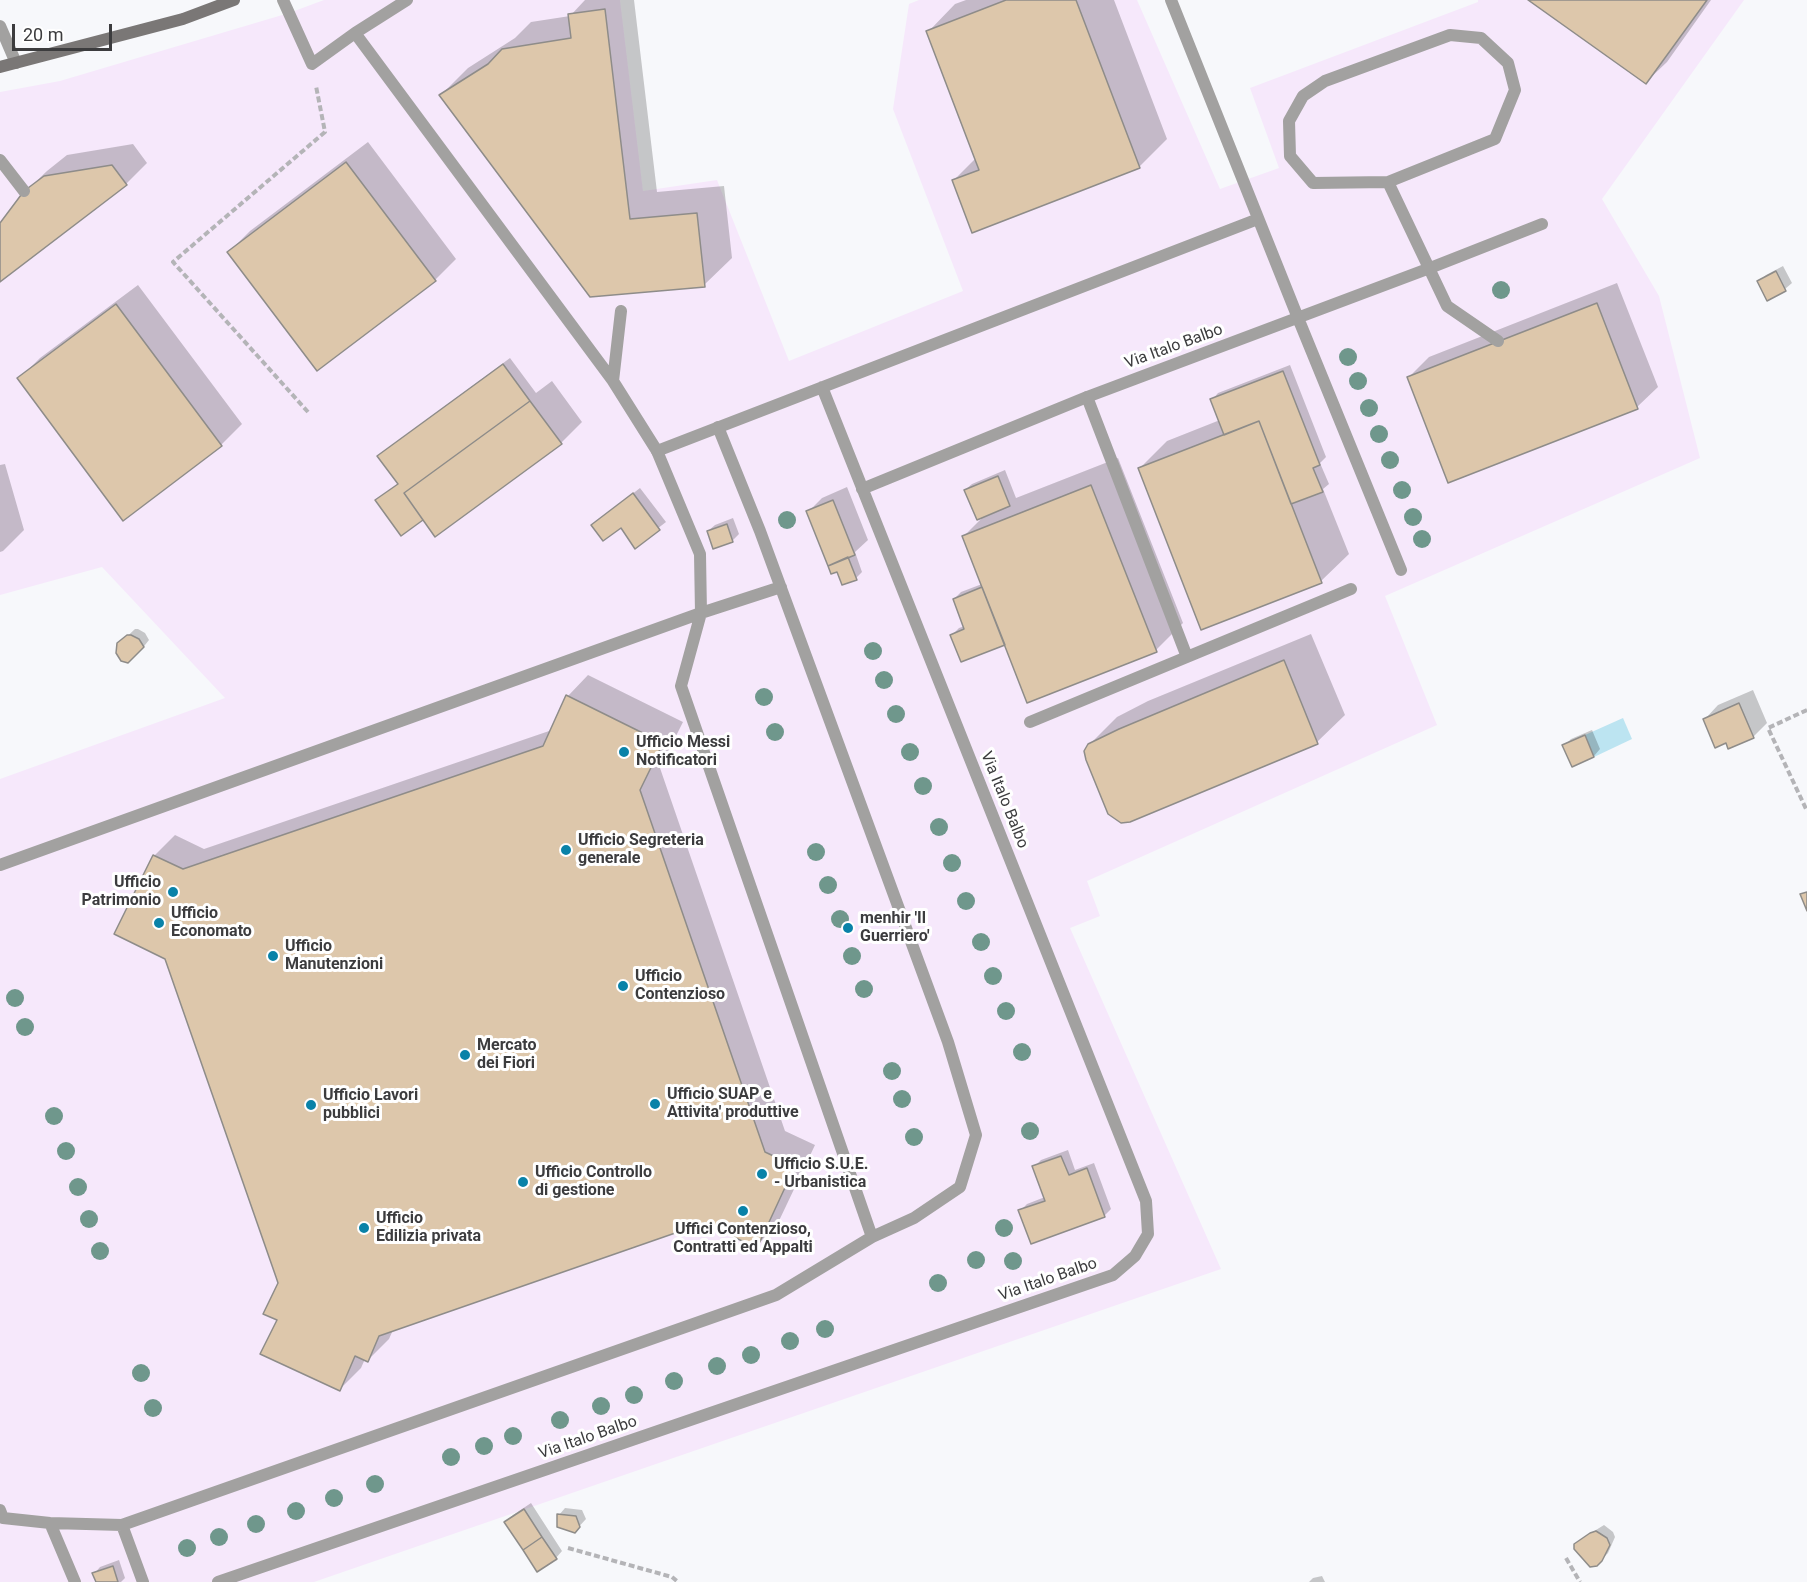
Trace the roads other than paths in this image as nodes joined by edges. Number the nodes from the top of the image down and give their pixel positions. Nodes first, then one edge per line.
1 (234, 0) edge
2 (283, 0) edge
3 (407, 0) edge
4 (1171, 0) edge
5 (0, 26) edge
6 (355, 33) junction
7 (16, 63) junction
8 (0, 67) edge
9 (0, 160) edge
10 (1388, 182) junction
11 (24, 191) dead end
12 (1258, 219) junction
13 (1542, 224) dead end
14 (1430, 268) junction
15 (621, 311) dead end
16 (1298, 318) junction
17 (1498, 341) dead end
18 (613, 381) junction
19 (822, 387) junction
20 (1087, 397) junction
21 (718, 427) junction
22 (657, 451) junction
23 (861, 489) junction
24 (1401, 570) dead end
25 (781, 587) junction
26 (1351, 589) dead end
27 (701, 614) junction
28 (1187, 657) junction
29 (1030, 722) dead end
30 (0, 865) edge
31 (872, 1237) junction
32 (0, 1510) edge
33 (50, 1522) junction
34 (122, 1525) junction
35 (75, 1582) edge
36 (142, 1582) edge
37 (219, 1582) edge

1 - 7 main road
2 - 6 street
3 - 6 street
4 - 12 street
5 - 7 street
6 - 18 street
7 - 8 main road
9 - 11 street
10 - 10 street
10 - 14 street
12 - 16 street
12 - 19 street
13 - 14 street, Via Italo Balbo
14 - 16 street, Via Italo Balbo
14 - 17 street
15 - 18 street
16 - 20 street, Via Italo Balbo
16 - 24 street
18 - 22 street
19 - 21 street
19 - 23 street, Via Italo Balbo
20 - 23 street, Via Italo Balbo
20 - 28 street
21 - 22 street
21 - 25 street
22 - 27 street
23 - 37 street, Via Italo Balbo
25 - 27 street
25 - 31 street
26 - 28 street
27 - 30 street
27 - 31 street
28 - 29 street
31 - 34 street
32 - 33 street
33 - 34 street
33 - 35 street
34 - 36 street

